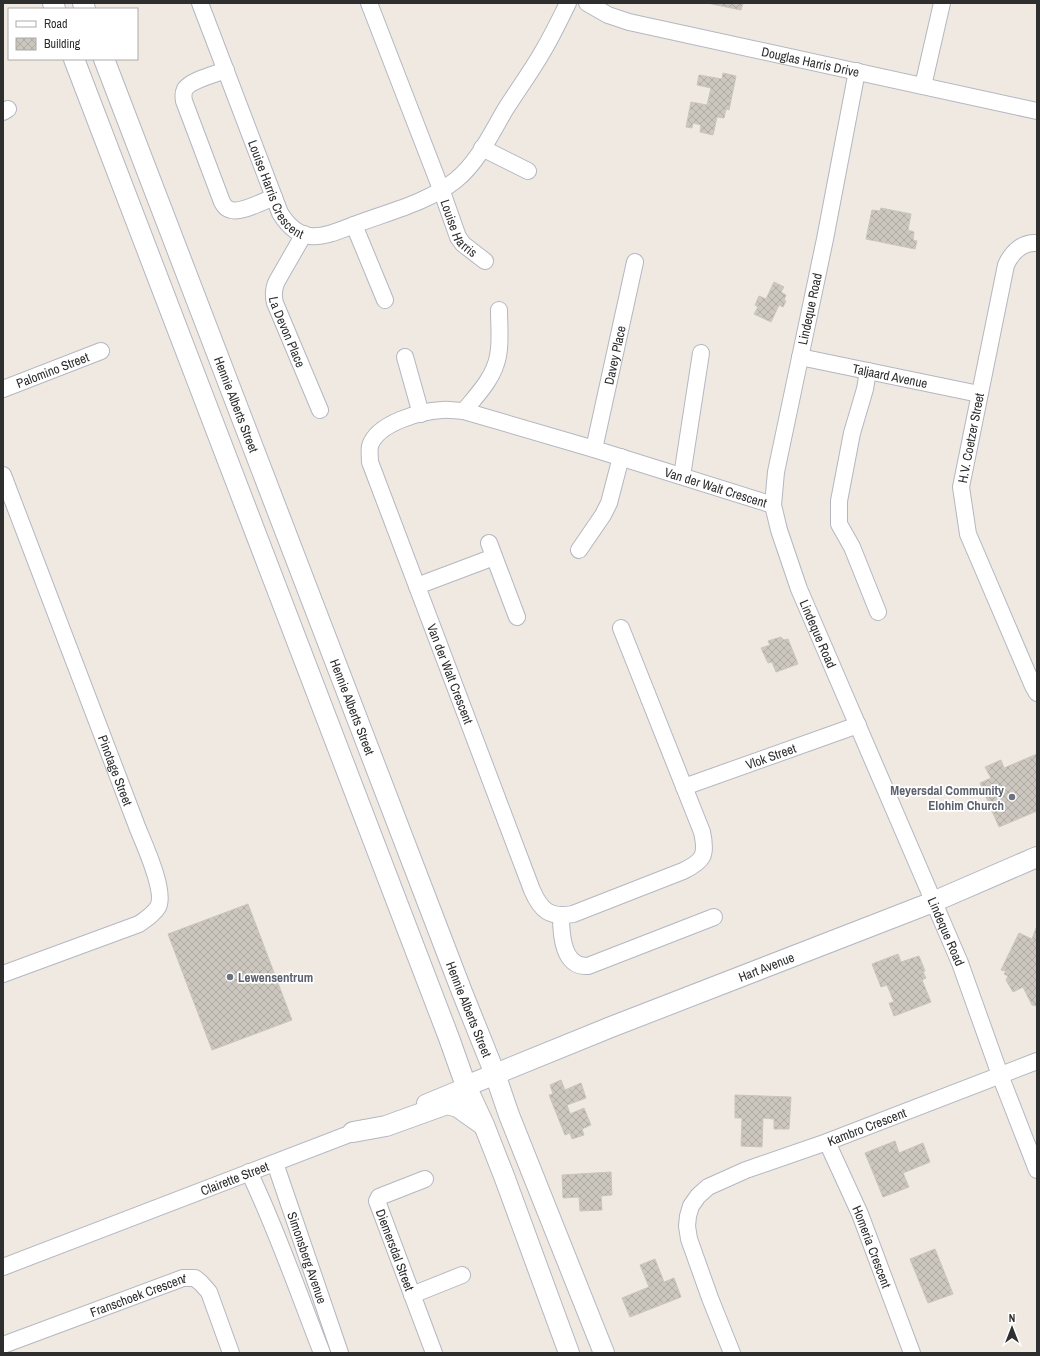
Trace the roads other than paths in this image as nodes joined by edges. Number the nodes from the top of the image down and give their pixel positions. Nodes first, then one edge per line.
1 (200, 3) edge
2 (369, 3) edge
3 (568, 3) edge
4 (587, 3) edge
5 (942, 3) edge
6 (74, 60) edge
7 (104, 60) edge
8 (226, 70) junction
9 (857, 71) junction
10 (923, 86) junction
11 (1037, 111) edge
12 (482, 148) junction
13 (528, 171) dead end
14 (441, 189) junction
15 (274, 197) junction
16 (354, 225) junction
17 (304, 234) junction
18 (1037, 244) edge
19 (485, 261) dead end
20 (635, 262) dead end
21 (385, 300) dead end
22 (499, 310) dead end
23 (101, 351) dead end
24 (701, 353) dead end
25 (405, 357) dead end
26 (800, 357) junction
27 (868, 371) junction
28 (3, 389) edge
29 (979, 394) junction
30 (320, 410) dead end
31 (464, 411) junction
32 (421, 414) junction
33 (594, 448) junction
34 (621, 457) junction
35 (3, 475) edge
36 (682, 476) junction
37 (773, 505) junction
38 (579, 550) dead end
39 (417, 586) junction
40 (878, 612) dead end
41 (517, 617) dead end
42 (621, 628) dead end
43 (1037, 693) edge
44 (858, 725) junction
45 (684, 787) junction
46 (1037, 857) edge
47 (933, 902) junction
48 (561, 916) junction
49 (714, 917) dead end
50 (3, 974) edge
51 (1037, 1061) edge
52 (495, 1074) junction
53 (1000, 1075) junction
54 (466, 1086) junction
55 (484, 1125) junction
56 (353, 1132) junction
57 (827, 1142) junction
58 (275, 1163) junction
59 (1037, 1170) edge
60 (249, 1172) junction
61 (425, 1179) dead end
62 (3, 1267) edge
63 (462, 1275) dead end
64 (412, 1295) junction
65 (3, 1345) edge
66 (431, 1352) edge
67 (231, 1353) edge
68 (322, 1353) edge
69 (340, 1353) edge
70 (569, 1353) edge
71 (604, 1353) edge
72 (732, 1353) edge
73 (912, 1353) edge

1 - 8 street, Louise Harris Crescent
2 - 14 street
3 - 12 street, Louise Harris Crescent
4 - 9 street, Douglas Harris Drive
5 - 10 street
6 - 54 street
7 - 52 street, Hennie Alberts Street
8 - 15 street, Louise Harris Crescent
8 - 15 street
9 - 10 street, Douglas Harris Drive
9 - 26 street, Lindeque Road
10 - 11 street, Douglas Harris Drive
12 - 13 street
12 - 14 street, Louise Harris Crescent
14 - 16 street, Louise Harris Crescent
14 - 19 street, Louise Harris
15 - 17 street, Louise Harris Crescent
16 - 17 street, Louise Harris Crescent
16 - 21 street
17 - 30 street, La Devon Place
18 - 29 street, H.V. Coetzer Street
20 - 33 street, Davey Place
22 - 31 street
23 - 28 street, Palomino Street
24 - 36 street
25 - 32 street
26 - 27 street, Taljaard Avenue
26 - 37 street, Lindeque Road
27 - 29 street, Taljaard Avenue
27 - 40 street
29 - 43 street, H.V. Coetzer Street
31 - 32 street, Van der Walt Crescent
31 - 33 street, Van der Walt Crescent
32 - 39 street, Van der Walt Crescent
33 - 34 street, Van der Walt Crescent
34 - 36 street, Van der Walt Crescent
34 - 38 street
35 - 50 street, Pinotage Street
36 - 37 street, Van der Walt Crescent
37 - 44 street, Lindeque Road
39 - 41 street
39 - 48 street, Van der Walt Crescent
42 - 45 street
44 - 45 street, Vlok Street
44 - 47 street, Lindeque Road
45 - 48 street
46 - 47 street, Hart Avenue
47 - 52 street, Hart Avenue
47 - 53 street, Lindeque Road
48 - 49 street
51 - 53 street, Kambro Crescent
52 - 54 street, Hart Avenue
52 - 71 street, Hennie Alberts Street
53 - 57 street, Kambro Crescent
53 - 59 street, Lindeque Road
54 - 55 street
54 - 56 street, Clairette Street
55 - 56 street
55 - 70 street
56 - 58 street, Clairette Street
57 - 72 street, Kambro Crescent
57 - 73 street, Homeria Crescent
58 - 60 street, Clairette Street
58 - 69 street, Simonsberg Avenue
60 - 62 street, Clairette Street
60 - 68 street, Simonsberg Avenue
61 - 64 street, Diemersdal Street
63 - 64 street
64 - 66 street, Diemersdal Street
65 - 67 street, Franschoek Crescent

